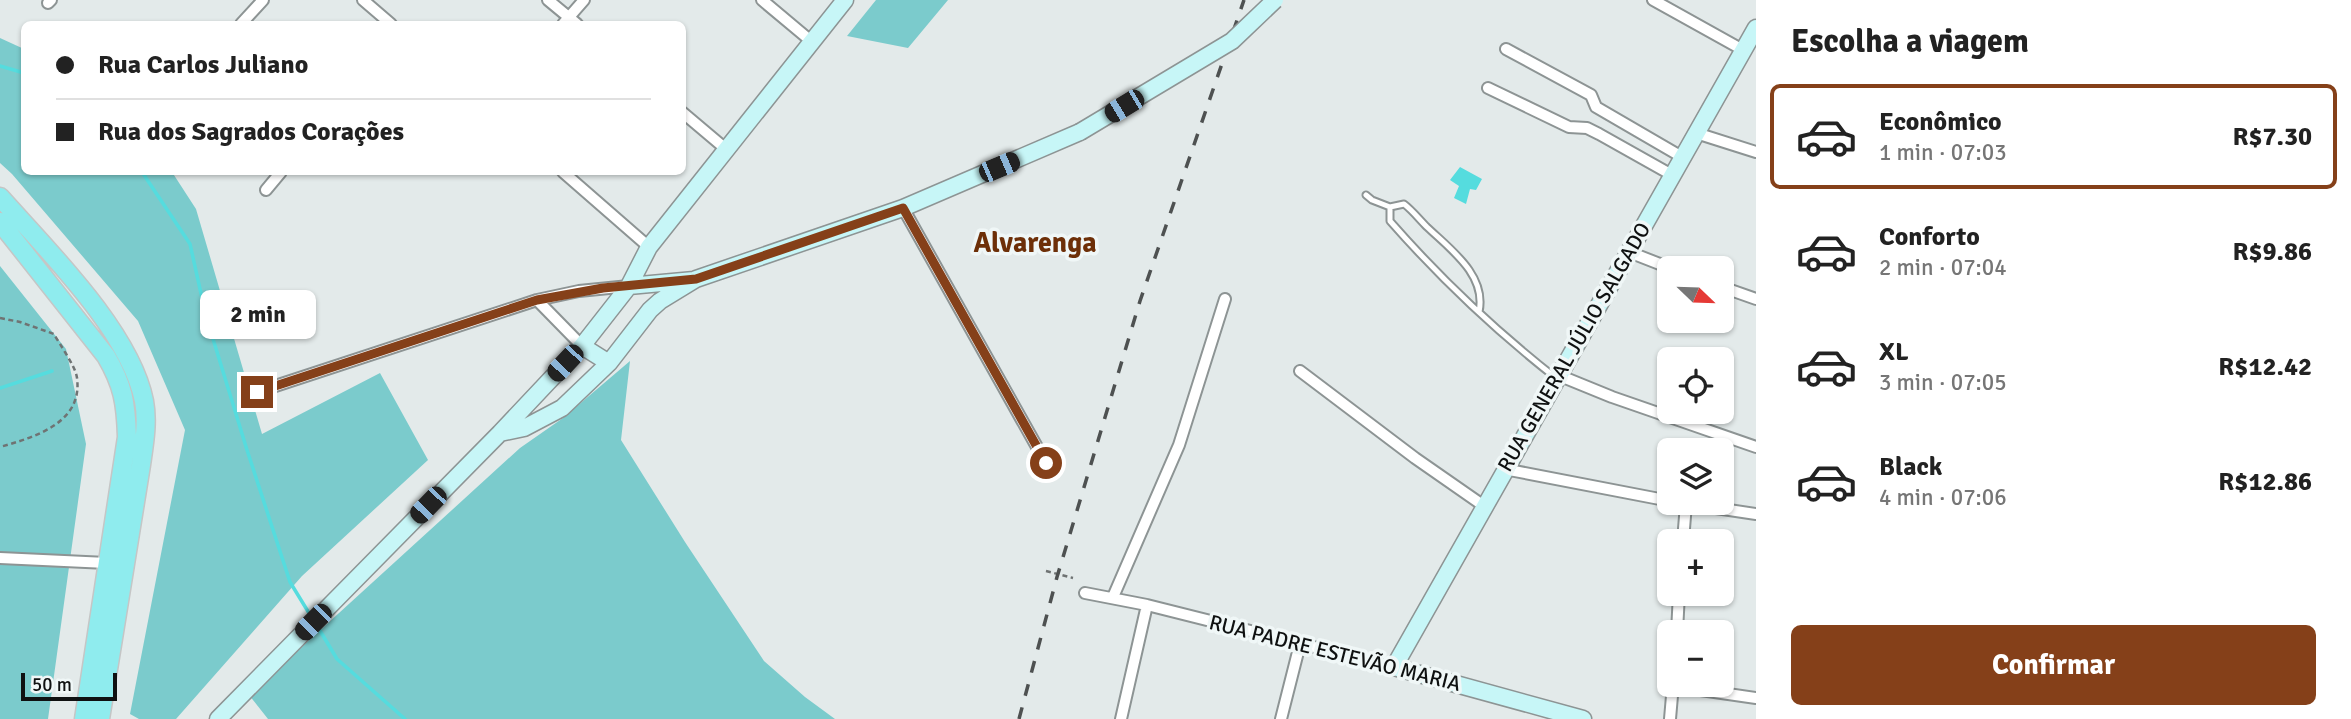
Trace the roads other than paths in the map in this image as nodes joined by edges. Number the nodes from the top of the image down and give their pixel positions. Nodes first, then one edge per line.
1 (263, 0) edge
2 (363, 0) edge
3 (548, 0) edge
4 (584, 0) edge
5 (762, 0) edge
6 (845, 0) edge
7 (1275, 0) edge
8 (1653, 0) edge
9 (243, 21) edge
10 (388, 21) edge
11 (568, 21) edge
12 (570, 21) edge
13 (1756, 28) edge
14 (811, 41) junction
15 (1506, 49) dead end
16 (1743, 50) junction
17 (1488, 88) dead end
18 (1596, 107) junction
19 (686, 115) edge
20 (1587, 128) junction
21 (1696, 133) junction
22 (727, 150) junction
23 (1756, 152) edge
24 (1682, 157) junction
25 (278, 175) edge
26 (567, 175) edge
27 (1672, 175) junction
28 (266, 190) dead end
29 (1366, 195) dead end
30 (0, 197) edge
31 (1390, 207) junction
32 (903, 208) junction
33 (0, 222) edge
34 (649, 247) junction
35 (1629, 252) junction
36 (1657, 263) edge
37 (696, 279) junction
38 (629, 286) junction
39 (1734, 291) edge
40 (1225, 299) dead end
41 (1756, 299) edge
42 (537, 300) junction
43 (1479, 312) junction
44 (582, 346) junction
45 (610, 363) junction
46 (1300, 370) dead end
47 (1557, 377) junction
48 (257, 392) dead end
49 (500, 433) junction
50 (1756, 447) edge
51 (1046, 463) dead end
52 (1504, 469) junction
53 (1657, 498) edge
54 (1484, 506) junction
55 (1734, 511) edge
56 (1756, 514) edge
57 (0, 558) edge
58 (107, 563) junction
59 (1085, 593) dead end
60 (1113, 597) junction
61 (1147, 605) junction
62 (1300, 644) junction
63 (1394, 667) junction
64 (88, 691) junction
65 (1734, 695) edge
66 (1672, 697) edge
67 (1756, 698) edge
68 (75, 719) edge
69 (85, 719) edge
70 (100, 719) edge
71 (218, 719) edge
72 (1121, 719) edge
73 (1282, 719) edge
74 (1583, 719) edge
75 (1670, 719) edge

1 - 9 street
2 - 10 street
3 - 11 street
4 - 12 street
5 - 14 street
6 - 14 main road
7 - 32 main road, bridge
8 - 16 street
13 - 16 main road, RUA GENERAL JÚLIO SALGADO
14 - 22 main road
15 - 18 street
16 - 21 main road, RUA GENERAL JÚLIO SALGADO
17 - 20 street
18 - 20 street
18 - 24 street
19 - 22 street
20 - 27 street
21 - 23 street
21 - 24 main road, RUA GENERAL JÚLIO SALGADO
22 - 34 main road
24 - 27 main road, RUA GENERAL JÚLIO SALGADO
25 - 28 street
26 - 34 street
27 - 35 main road, RUA GENERAL JÚLIO SALGADO
29 - 31 lane
30 - 70 main road
31 - 43 lane
31 - 43 lane
32 - 37 main road
32 - 51 street
33 - 58 main road
34 - 38 main road
35 - 36 street
35 - 47 main road, RUA GENERAL JÚLIO SALGADO
37 - 38 main road
37 - 45 main road
38 - 42 street
38 - 44 main road
39 - 41 street
40 - 60 street
42 - 44 street
42 - 48 street
43 - 47 lane
44 - 45 main road
44 - 49 main road
45 - 49 main road
46 - 54 street
47 - 50 street
47 - 52 main road, RUA GENERAL JÚLIO SALGADO
49 - 71 main road
52 - 53 street
52 - 54 main road, RUA GENERAL JÚLIO SALGADO
54 - 63 main road, RUA GENERAL JÚLIO SALGADO
55 - 56 street
57 - 58 street
58 - 64 main road
59 - 60 street, RUA PADRE ESTEVÃO MARIA
60 - 61 street, RUA PADRE ESTEVÃO MARIA
61 - 62 street, RUA PADRE ESTEVÃO MARIA
61 - 72 street
62 - 63 street, RUA PADRE ESTEVÃO MARIA
62 - 73 street
63 - 74 main road, RUA PADRE ESTEVÃO MARIA
64 - 68 main road
64 - 69 main road
65 - 67 street
66 - 75 street

